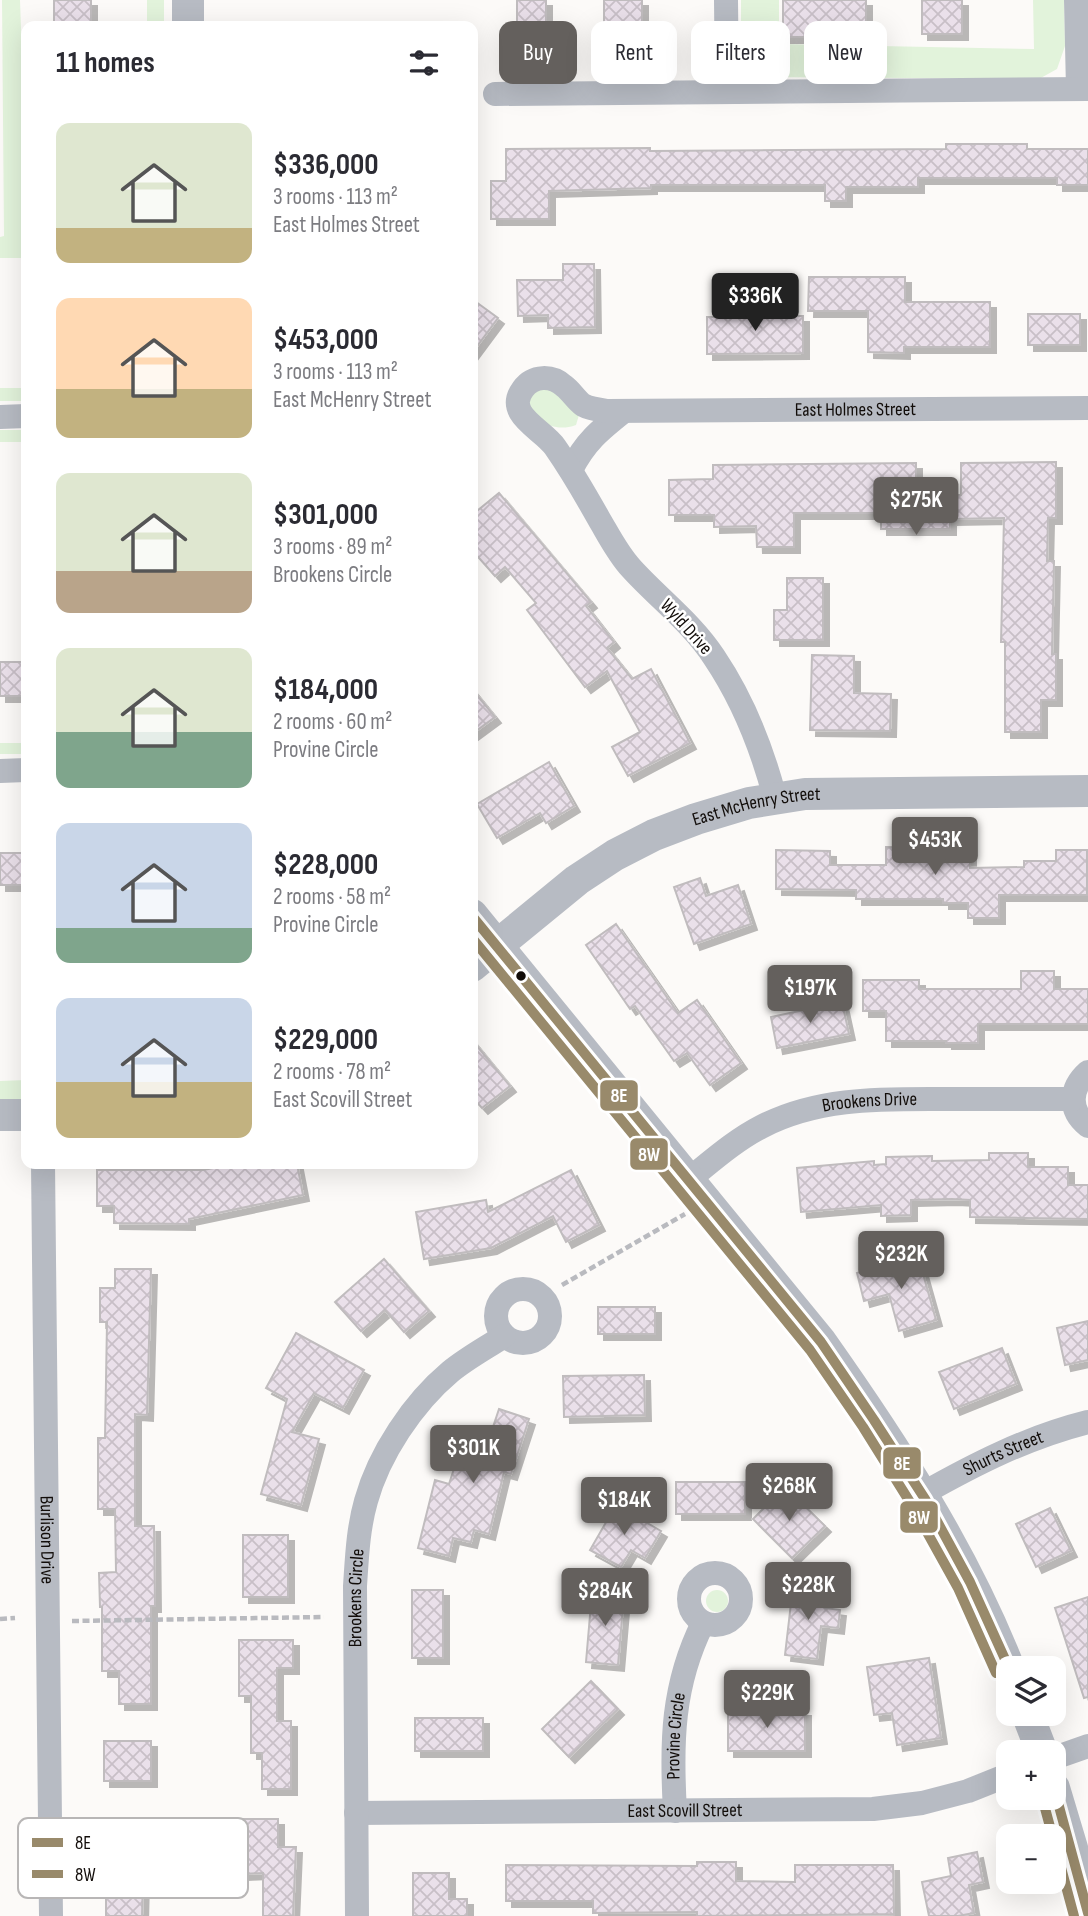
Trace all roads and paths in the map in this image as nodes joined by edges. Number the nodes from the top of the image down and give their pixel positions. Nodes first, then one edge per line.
1 (188, 0) edge
2 (726, 0) edge
3 (1076, 0) edge
4 (188, 21) edge
5 (1083, 89) edge
6 (727, 91) junction
7 (495, 94) dead end
8 (1088, 408) edge
9 (624, 411) junction
10 (0, 416) edge
11 (21, 416) edge
12 (571, 470) junction
13 (21, 770) edge
14 (0, 771) edge
15 (1088, 791) edge
16 (775, 798) junction
17 (478, 922) edge
18 (497, 945) junction
19 (478, 960) edge
20 (1088, 1072) edge
21 (1073, 1099) junction
22 (0, 1115) edge
23 (21, 1115) edge
24 (1088, 1126) edge
25 (43, 1169) edge
26 (688, 1180) junction
27 (688, 1213) dead end
28 (562, 1285) dead end
29 (503, 1336) dead end
30 (1088, 1422) edge
31 (922, 1494) junction
32 (324, 1617) dead end
33 (0, 1619) edge
34 (15, 1619) dead end
35 (72, 1621) dead end
36 (703, 1623) dead end
37 (1004, 1656) edge
38 (1088, 1746) edge
39 (1066, 1754) edge
40 (996, 1780) edge
41 (1060, 1810) edge
42 (675, 1811) junction
43 (356, 1813) junction
44 (50, 1818) edge
45 (51, 1898) edge
46 (1088, 1913) edge
47 (51, 1916) edge
48 (357, 1916) edge

1 - 4 street
2 - 6 street
3 - 5 street
5 - 6 street
6 - 7 street
8 - 9 street, East Holmes Street
9 - 12 street
9 - 12 street, Wyld Drive
10 - 11 street
12 - 16 street, Wyld Drive
13 - 14 street
15 - 16 street, East McHenry Street
16 - 18 street, East McHenry Street
17 - 18 street
18 - 19 street, East McHenry Street
18 - 26 street
20 - 21 street
21 - 24 street
21 - 26 street, Brookens Drive
22 - 23 street
25 - 44 street, Burlison Drive
26 - 31 street
27 - 28 path
29 - 43 street, Brookens Circle
30 - 31 street, Shurts Street
31 - 37 street
32 - 35 path
33 - 34 path
36 - 42 street, Provine Circle
38 - 39 street
40 - 42 street, East Scovill Street
41 - 46 street
42 - 43 street, East Scovill Street
43 - 48 street, Brookens Circle
45 - 47 street, Burlison Drive

